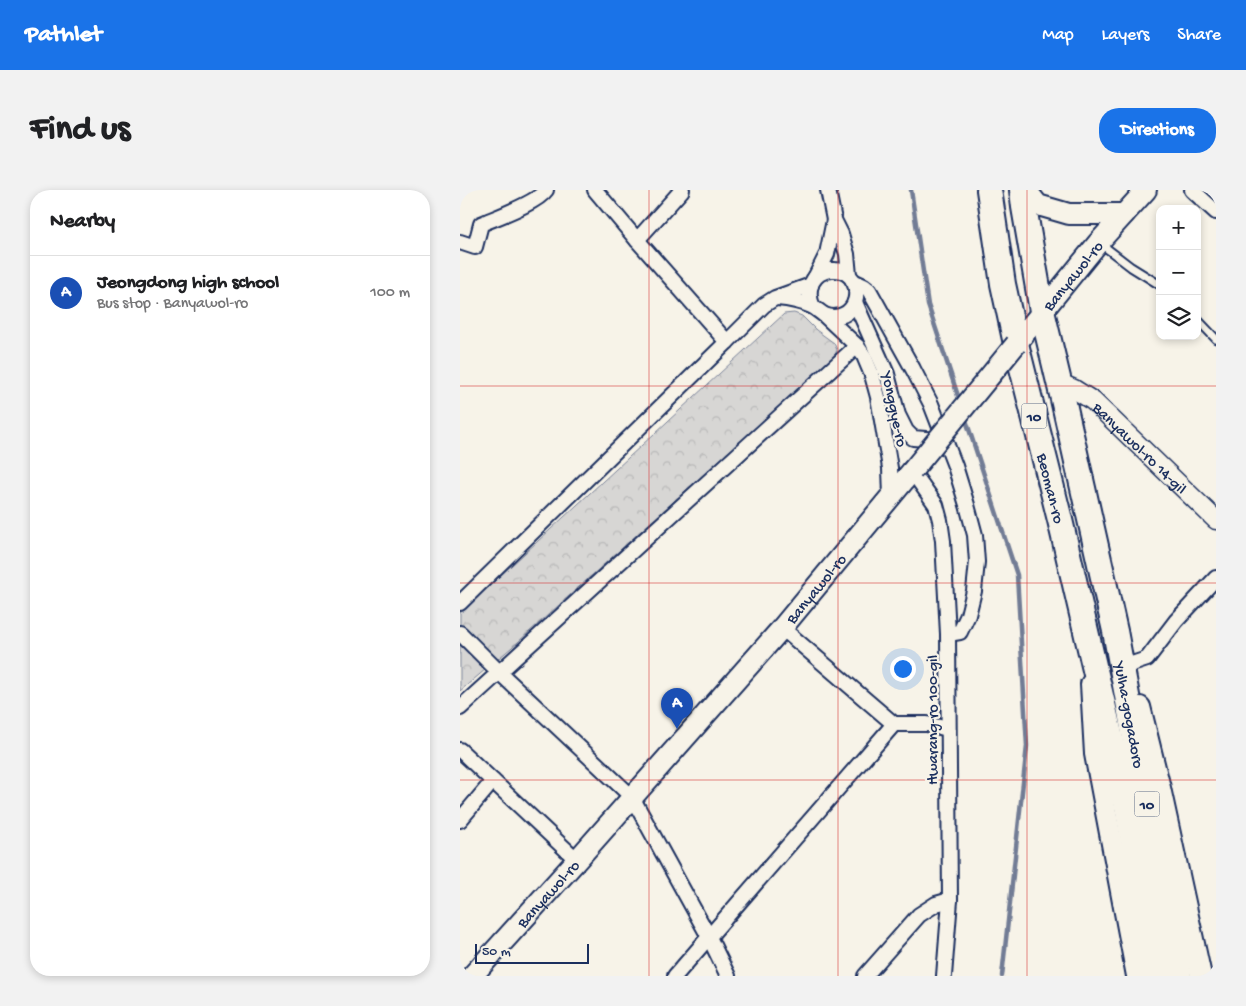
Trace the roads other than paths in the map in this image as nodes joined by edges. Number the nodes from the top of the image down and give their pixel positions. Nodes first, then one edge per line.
1 (546, 190) edge
2 (595, 190) edge
3 (682, 190) edge
4 (828, 190) edge
5 (989, 190) edge
6 (1022, 190) edge
7 (1026, 190) edge
8 (1146, 190) edge
9 (1192, 190) edge
10 (1216, 212) edge
11 (1124, 214) junction
12 (834, 220) junction
13 (637, 240) junction
14 (460, 242) edge
15 (1098, 243) junction
16 (851, 278) junction
17 (813, 281) junction
18 (1156, 283) edge
19 (775, 298) junction
20 (855, 302) junction
21 (819, 311) junction
22 (1042, 311) junction
23 (1201, 323) edge
24 (1216, 340) edge
25 (727, 342) junction
26 (1016, 344) junction
27 (857, 346) junction
28 (1060, 383) junction
29 (938, 440) junction
30 (912, 471) junction
31 (891, 497) junction
32 (1216, 520) edge
33 (1216, 578) edge
34 (460, 603) edge
35 (782, 628) junction
36 (1115, 631) junction
37 (460, 633) edge
38 (948, 634) junction
39 (1088, 640) junction
40 (1129, 665) junction
41 (500, 672) junction
42 (460, 708) edge
43 (894, 724) junction
44 (948, 729) junction
45 (460, 750) edge
46 (493, 781) junction
47 (632, 797) junction
48 (460, 820) edge
49 (577, 860) junction
50 (950, 900) junction
51 (709, 937) junction
52 (472, 976) edge
53 (675, 976) edge
54 (728, 976) edge
55 (865, 976) edge
56 (944, 976) edge
57 (1137, 976) edge
58 (1157, 976) edge
59 (1179, 976) edge
60 (1201, 976) edge

1 - 14 street
2 - 13 street
3 - 13 street
4 - 12 street
5 - 26 highway, Beoman-ro / 10
6 - 22 highway, Beoman-ro / 10
7 - 11 main road
8 - 11 main road, Banyawol-ro
9 - 10 street
11 - 15 main road, Banyawol-ro
12 - 16 street
12 - 17 street
13 - 25 street
15 - 18 lane
15 - 22 main road, Banyawol-ro
16 - 17 street
16 - 20 street
16 - 38 street
17 - 19 street
17 - 21 street
19 - 21 street
19 - 25 street
20 - 21 street
20 - 29 street, Yonggye-ro
21 - 27 street, Yonggye-ro
22 - 26 main road, Banyawol-ro
22 - 28 highway, Beoman-ro / 10
23 - 24 lane
25 - 34 street
26 - 29 main road, Banyawol-ro, bridge
26 - 39 highway, Beoman-ro / 10
27 - 31 street, Yonggye-ro
27 - 41 street
28 - 32 street, Banyawol-ro 14-gil
28 - 36 highway, Beoman-ro / 10
29 - 30 main road, Banyawol-ro, bridge
30 - 31 main road, Banyawol-ro
30 - 38 street, Hwarang-ro 100-gil
31 - 35 main road, Banyawol-ro
33 - 40 street
35 - 43 street
35 - 47 main road, Banyawol-ro
36 - 40 main road
36 - 59 highway, Yulha-gogadoro / 10
37 - 41 street
38 - 44 street, Hwarang-ro 100-gil
39 - 57 main road
39 - 58 highway, Yulha-gogadoro / 10
40 - 60 main road
41 - 42 street
41 - 47 street
43 - 44 street
43 - 51 street
44 - 50 street, Hwarang-ro 100-gil
45 - 46 street
46 - 48 street
46 - 49 street
47 - 49 main road, Banyawol-ro
47 - 51 street
49 - 52 main road, Banyawol-ro
50 - 55 street
50 - 56 street, Hwarang-ro 100-gil
51 - 53 street
51 - 54 street

